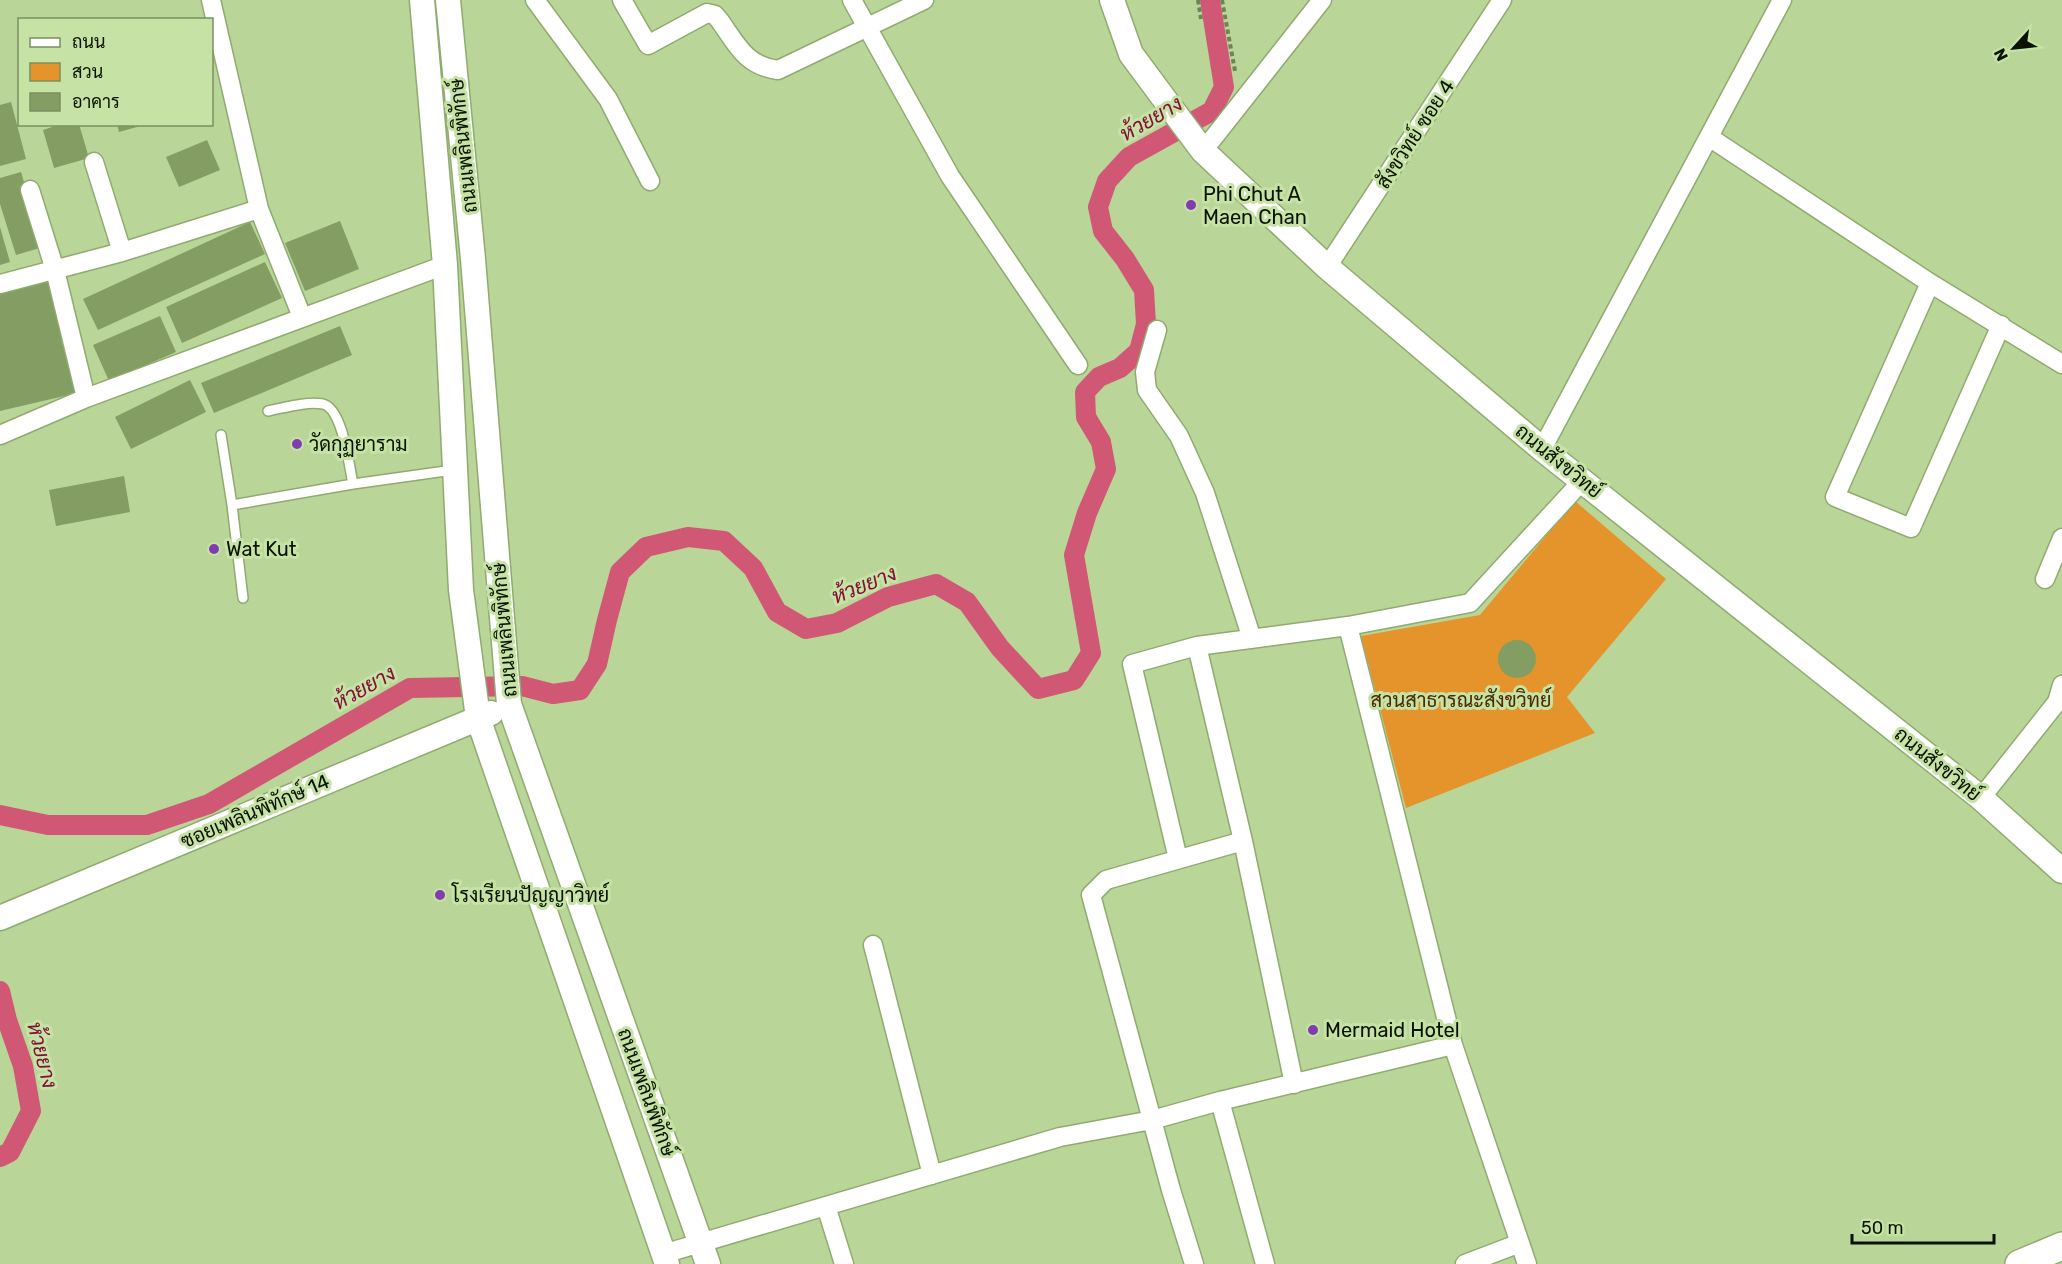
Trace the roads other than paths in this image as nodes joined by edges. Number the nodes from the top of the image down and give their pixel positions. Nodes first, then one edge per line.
1 (211, 0) edge
2 (422, 0) edge
3 (448, 0) edge
4 (535, 0) edge
5 (622, 0) edge
6 (852, 0) edge
7 (924, 0) edge
8 (1112, 0) edge
9 (1322, 0) edge
10 (1502, 0) edge
11 (1782, 0) edge
12 (866, 27) junction
13 (1709, 137) junction
14 (1203, 151) junction
15 (94, 162) dead end
16 (650, 181) dead end
17 (30, 190) dead end
18 (259, 209) junction
19 (122, 252) junction
20 (445, 265) junction
21 (1327, 267) junction
22 (55, 270) junction
23 (1930, 283) junction
24 (0, 284) edge
25 (302, 317) junction
26 (2001, 325) junction
27 (1157, 330) dead end
28 (2062, 364) edge
29 (1078, 365) dead end
30 (86, 398) junction
31 (268, 411) dead end
32 (0, 435) edge
33 (220, 435) dead end
34 (1542, 448) junction
35 (455, 470) junction
36 (1583, 480) junction
37 (353, 484) junction
38 (232, 505) junction
39 (2062, 538) edge
40 (2044, 579) dead end
41 (243, 598) dead end
42 (1348, 626) junction
43 (1252, 639) junction
44 (1197, 646) junction
45 (2062, 685) edge
46 (509, 705) junction
47 (478, 718) junction
48 (1981, 798) junction
49 (1243, 842) junction
50 (1178, 859) junction
51 (2062, 871) edge
52 (4, 916) edge
53 (873, 945) dead end
54 (1453, 1045) junction
55 (1294, 1084) junction
56 (1220, 1101) junction
57 (1152, 1120) junction
58 (932, 1176) junction
59 (826, 1206) junction
60 (1520, 1243) junction
61 (2062, 1246) edge
62 (704, 1253) edge
63 (665, 1259) edge
64 (844, 1264) edge
65 (1194, 1264) edge
66 (1265, 1264) edge
67 (1465, 1264) edge
68 (1527, 1264) edge
69 (2019, 1264) edge

1 - 18 street
2 - 20 main road, ถนนเพลินพิทักษ์
3 - 46 main road, ถนนเพลินพิทักษ์
4 - 16 street
5 - 12 street
6 - 12 street
7 - 12 street
8 - 14 main road, ถนนสังขวิทย์
9 - 14 street
10 - 21 street, สังขวิทย์ ซอย 4
11 - 13 street
12 - 29 street
13 - 23 street
13 - 34 street
14 - 21 main road, ถนนสังขวิทย์
15 - 19 street
17 - 22 street
18 - 19 street
18 - 25 street
19 - 22 street
20 - 25 street
20 - 35 main road, ถนนเพลินพิทักษ์
21 - 34 main road, ถนนสังขวิทย์
22 - 24 street
22 - 30 street
23 - 26 street
23 - 26 street
25 - 30 street
26 - 28 street
27 - 43 street
30 - 32 street
31 - 37 lane
33 - 38 lane
34 - 36 main road, ถนนสังขวิทย์
35 - 37 lane
35 - 47 main road, ถนนเพลินพิทักษ์
36 - 42 street
36 - 48 main road, ถนนสังขวิทย์
37 - 38 lane
38 - 41 lane
39 - 40 street
42 - 43 street
42 - 54 street
43 - 44 street
44 - 49 street
44 - 50 street
45 - 48 street
46 - 47 main road, ซอยเพลินพิทักษ์ 14
46 - 62 main road, ถนนเพลินพิทักษ์
47 - 52 main road, ซอยเพลินพิทักษ์ 14
47 - 63 main road, ถนนเพลินพิทักษ์
48 - 51 main road, ถนนสังขวิทย์
49 - 50 street
49 - 55 street
50 - 57 street
53 - 58 street
54 - 55 street
54 - 60 street
55 - 56 street
56 - 57 street
56 - 66 street
57 - 58 street
57 - 65 street
58 - 59 street
59 - 62 street
59 - 64 street
60 - 67 street
60 - 68 street
61 - 69 main road
62 - 63 street

